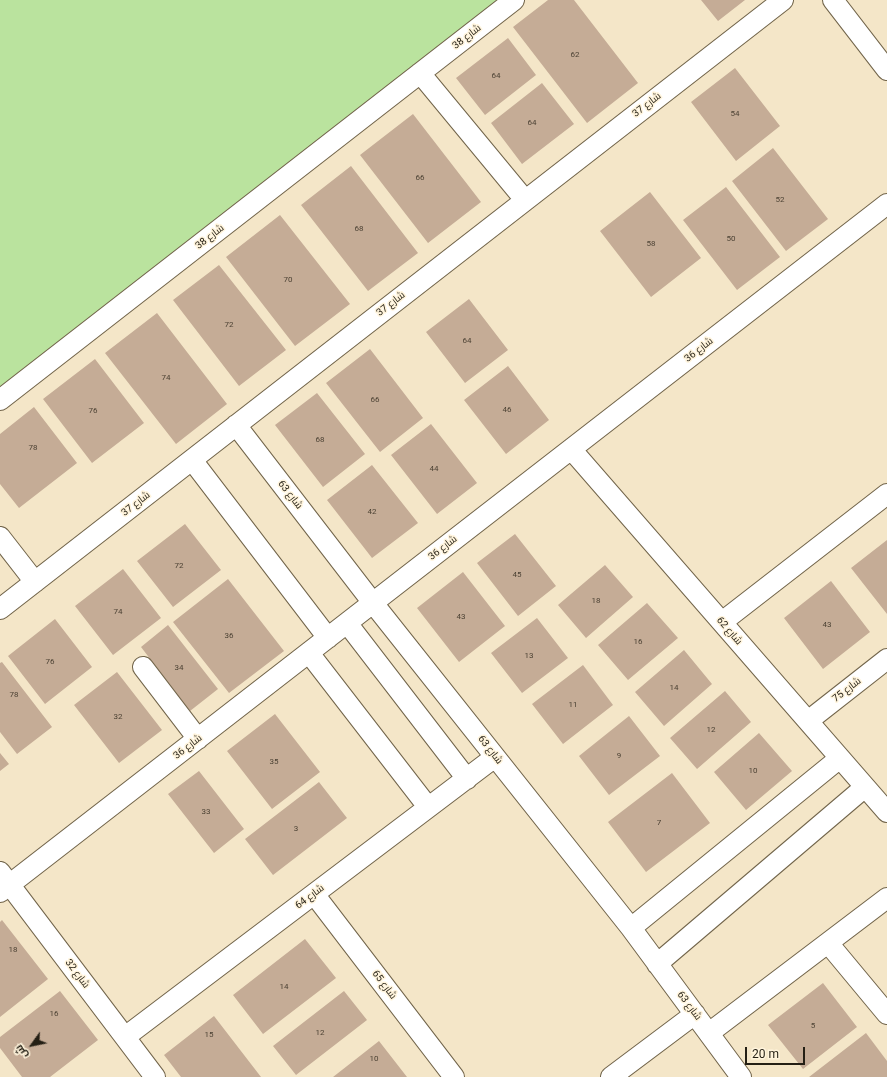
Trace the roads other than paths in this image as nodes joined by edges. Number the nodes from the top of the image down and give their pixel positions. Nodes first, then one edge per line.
1 (514, 0) edge
2 (782, 0) edge
3 (833, 0) edge
4 (887, 70) edge
5 (420, 73) junction
6 (525, 200) junction
7 (887, 204) edge
8 (0, 400) edge
9 (236, 425) junction
10 (571, 449) junction
11 (192, 460) junction
12 (887, 494) edge
13 (0, 537) edge
14 (35, 582) junction
15 (373, 603) junction
16 (0, 609) edge
17 (722, 622) junction
18 (346, 623) junction
19 (328, 638) junction
20 (309, 653) junction
21 (887, 659) edge
22 (143, 667) dead end
23 (808, 721) junction
24 (198, 739) junction
25 (495, 757) junction
26 (840, 758) junction
27 (467, 779) junction
28 (865, 787) junction
29 (428, 808) junction
30 (887, 812) edge
31 (3, 883) edge
32 (314, 894) junction
33 (887, 898) edge
34 (631, 928) junction
35 (828, 943) junction
36 (657, 964) junction
37 (695, 1014) junction
38 (887, 1014) edge
39 (709, 1033) junction
40 (125, 1037) junction
41 (616, 1075) edge
42 (154, 1077) edge
43 (454, 1077) edge
44 (741, 1077) edge

1 - 5 street, شارع 38
2 - 6 street, شارع 37
3 - 4 street
5 - 6 street
5 - 8 street, شارع 38
6 - 9 street, شارع 37
7 - 10 street, شارع 36
9 - 11 street, شارع 37
9 - 15 street, شارع 63
10 - 15 street, شارع 36
10 - 17 street, شارع 62
11 - 14 street, شارع 37
11 - 19 street
12 - 17 street
13 - 14 street
14 - 16 street, شارع 37
15 - 18 street, شارع 36
15 - 25 street, شارع 63
17 - 23 street, شارع 62
18 - 19 street, شارع 36
18 - 27 street
19 - 20 street, شارع 36
20 - 24 street, شارع 36
20 - 29 street
21 - 23 street, شارع 75
22 - 24 street
23 - 26 street, شارع 62
24 - 31 street, شارع 36
25 - 27 street, شارع 64
25 - 34 street, شارع 63
26 - 28 street, شارع 62
26 - 34 street
27 - 29 street, شارع 64
28 - 30 street, شارع 62
28 - 36 street
29 - 32 street, شارع 64
31 - 40 street, شارع 32
32 - 40 street, شارع 64
32 - 43 street, شارع 65
33 - 35 street
34 - 36 street, شارع 63
35 - 38 street
35 - 39 street
36 - 37 street, شارع 63
37 - 39 street, شارع 63
37 - 41 street
39 - 44 street, شارع 63
40 - 42 street, شارع 32

